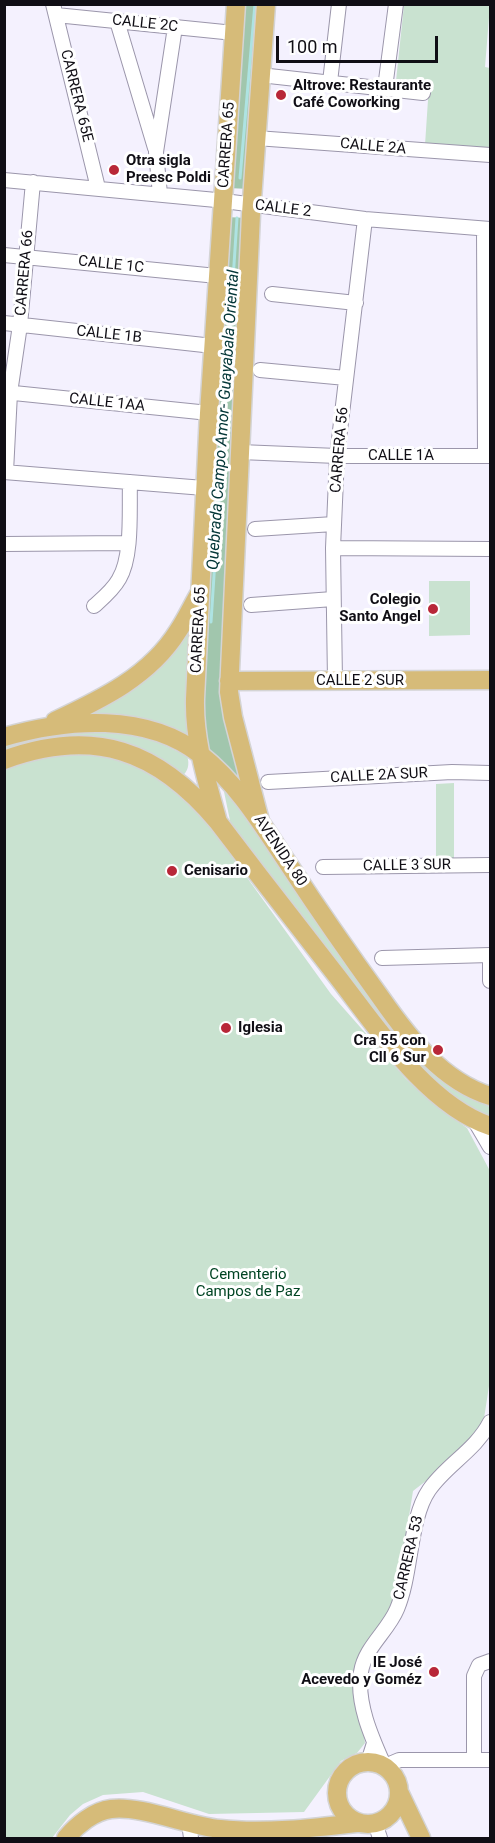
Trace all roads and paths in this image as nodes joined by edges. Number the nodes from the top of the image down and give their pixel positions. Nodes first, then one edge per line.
1 (236, 4) edge
2 (266, 4) edge
3 (339, 4) edge
4 (396, 4) edge
5 (54, 10) edge
6 (117, 21) junction
7 (175, 27) junction
8 (234, 33) junction
9 (260, 75) junction
10 (330, 82) junction
11 (385, 88) junction
12 (423, 93) dead end
13 (256, 138) junction
14 (156, 152) junction
15 (490, 155) edge
16 (4, 180) edge
17 (33, 182) junction
18 (98, 188) junction
19 (159, 194) junction
20 (223, 201) junction
21 (252, 205) junction
22 (365, 219) junction
23 (487, 229) edge
24 (4, 255) edge
25 (25, 257) junction
26 (217, 276) junction
27 (272, 294) dead end
28 (356, 303) junction
29 (4, 323) edge
30 (21, 325) junction
31 (488, 334) edge
32 (213, 346) junction
33 (260, 370) dead end
34 (346, 378) junction
35 (7, 392) edge
36 (209, 413) junction
37 (240, 452) junction
38 (337, 456) junction
39 (488, 456) edge
40 (5, 472) edge
41 (130, 482) junction
42 (204, 488) junction
43 (334, 524) junction
44 (255, 530) dead end
45 (128, 543) junction
46 (4, 544) edge
47 (333, 548) junction
48 (490, 549) edge
49 (201, 589) junction
50 (333, 599) junction
51 (251, 605) dead end
52 (94, 606) dead end
53 (490, 680) edge
54 (230, 681) junction
55 (335, 681) junction
56 (40, 729) junction
57 (4, 737) edge
58 (193, 750) junction
59 (4, 760) edge
60 (490, 772) edge
61 (268, 782) dead end
62 (180, 783) junction
63 (260, 821) junction
64 (218, 822) junction
65 (490, 865) edge
66 (322, 867) dead end
67 (490, 955) edge
68 (382, 958) dead end
69 (490, 981) edge
70 (490, 1096) edge
71 (473, 1118) junction
72 (490, 1126) edge
73 (490, 1147) edge
74 (490, 1422) edge
75 (485, 1663) edge
76 (474, 1759) junction
77 (490, 1760) edge
78 (379, 1764) junction
79 (400, 1794) junction
80 (337, 1796) junction
81 (319, 1826) junction
82 (373, 1827) edge
83 (190, 1831) edge
84 (266, 1835) edge
85 (419, 1835) edge
86 (66, 1839) edge

1 - 8 main road, CARRERA 65
2 - 9 main road, CARRERA 65
3 - 10 street
4 - 11 street
5 - 6 street, CALLE 2C
5 - 18 street, CARRERA 65E
6 - 7 street, CALLE 2C
6 - 14 street
7 - 8 street, CALLE 2C
7 - 14 street
8 - 20 main road, CARRERA 65
9 - 10 street
9 - 13 main road, CARRERA 65
10 - 11 street
11 - 12 street
13 - 15 street, CALLE 2A
13 - 21 main road, CARRERA 65
14 - 19 street
16 - 17 street, CALLE 2
17 - 18 street, CALLE 2
17 - 25 street, CARRERA 66
18 - 19 street, CALLE 2
19 - 20 street, CALLE 2
20 - 21 street, CALLE 2
20 - 26 main road, CARRERA 65
21 - 22 street, CALLE 2
21 - 37 main road, CARRERA 65
22 - 23 street, CALLE 2
22 - 28 street, CARRERA 56
23 - 31 street
24 - 25 street, CALLE 1C
25 - 26 street, CALLE 1C
25 - 30 street, CARRERA 66
26 - 32 main road, CARRERA 65
27 - 28 street
28 - 34 street, CARRERA 56
29 - 30 street, CALLE 1B
30 - 32 street, CALLE 1B
30 - 35 street, CARRERA 66
31 - 39 street
32 - 36 main road, CARRERA 65
33 - 34 street
34 - 38 street, CARRERA 56
35 - 36 street, CALLE 1AA
35 - 40 street, CARRERA 66
36 - 42 main road, CARRERA 65
37 - 38 street, CALLE 1A
37 - 54 main road, CARRERA 65
38 - 39 street, CALLE 1A
38 - 43 street, CARRERA 56
40 - 41 street
41 - 42 street
41 - 45 street
42 - 49 main road, CARRERA 65
43 - 44 street
43 - 47 street, CARRERA 56
45 - 46 street
45 - 52 street
47 - 48 street
47 - 50 street, CARRERA 56
49 - 56 main road
49 - 58 main road, CARRERA 65
50 - 51 street
50 - 55 street, CARRERA 56
53 - 55 main road, CALLE 2 SUR
54 - 55 main road, CALLE 2 SUR
54 - 63 main road, CARRERA 65
56 - 57 main road, AVENIDA 80
56 - 58 main road, AVENIDA 80
58 - 62 main road
58 - 63 main road, AVENIDA 80
58 - 64 main road, CARRERA 65
59 - 62 main road, AVENIDA 80
60 - 61 street, CALLE 2A SUR
62 - 64 main road, AVENIDA 80
63 - 70 main road, AVENIDA 80
64 - 71 main road, AVENIDA 80
65 - 66 street, CALLE 3 SUR
67 - 68 street
67 - 69 street
71 - 72 main road, AVENIDA 80
71 - 73 street
74 - 78 street, CARRERA 53
75 - 76 street
76 - 77 street
76 - 78 street
78 - 79 main road
78 - 80 main road
79 - 82 main road
79 - 85 main road
80 - 81 main road
80 - 82 main road
81 - 82 main road
81 - 84 main road
82 - 85 main road
83 - 84 main road
83 - 86 main road

